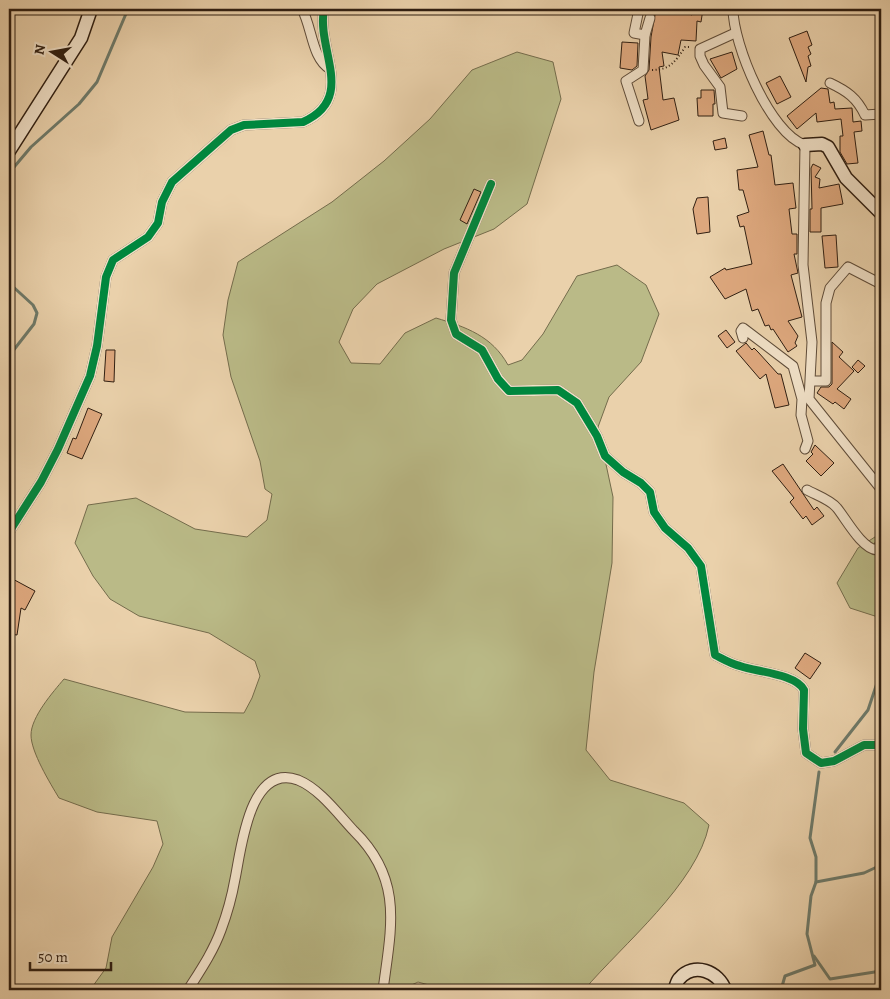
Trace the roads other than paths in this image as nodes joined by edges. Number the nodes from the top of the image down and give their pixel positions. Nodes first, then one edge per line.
1 (91, 9) edge
2 (302, 9) edge
3 (324, 9) edge
4 (639, 9) edge
5 (733, 9) edge
6 (650, 18) dead end
7 (736, 32) junction
8 (645, 35) junction
9 (330, 70) junction
10 (830, 83) dead end
11 (881, 114) edge
12 (742, 116) dead end
13 (639, 121) dead end
14 (805, 145) junction
15 (9, 151) edge
16 (492, 184) dead end
17 (881, 213) edge
18 (881, 284) edge
19 (743, 338) dead end
20 (811, 381) junction
21 (806, 399) junction
22 (805, 449) dead end
23 (881, 489) edge
24 (807, 490) dead end
25 (9, 532) edge
26 (881, 542) edge
27 (881, 745) edge
28 (188, 990) edge
29 (382, 990) edge
30 (674, 990) edge
31 (725, 990) edge

1 - 15 street
2 - 9 street
3 - 9 street
4 - 8 street
5 - 7 street
6 - 8 street
7 - 12 street
7 - 14 street
8 - 13 street
9 - 25 street
10 - 11 street
14 - 17 street
14 - 20 street
16 - 27 street
18 - 20 street
19 - 21 street
20 - 21 street
21 - 22 street
21 - 23 street
24 - 26 street
28 - 29 street
30 - 31 street

